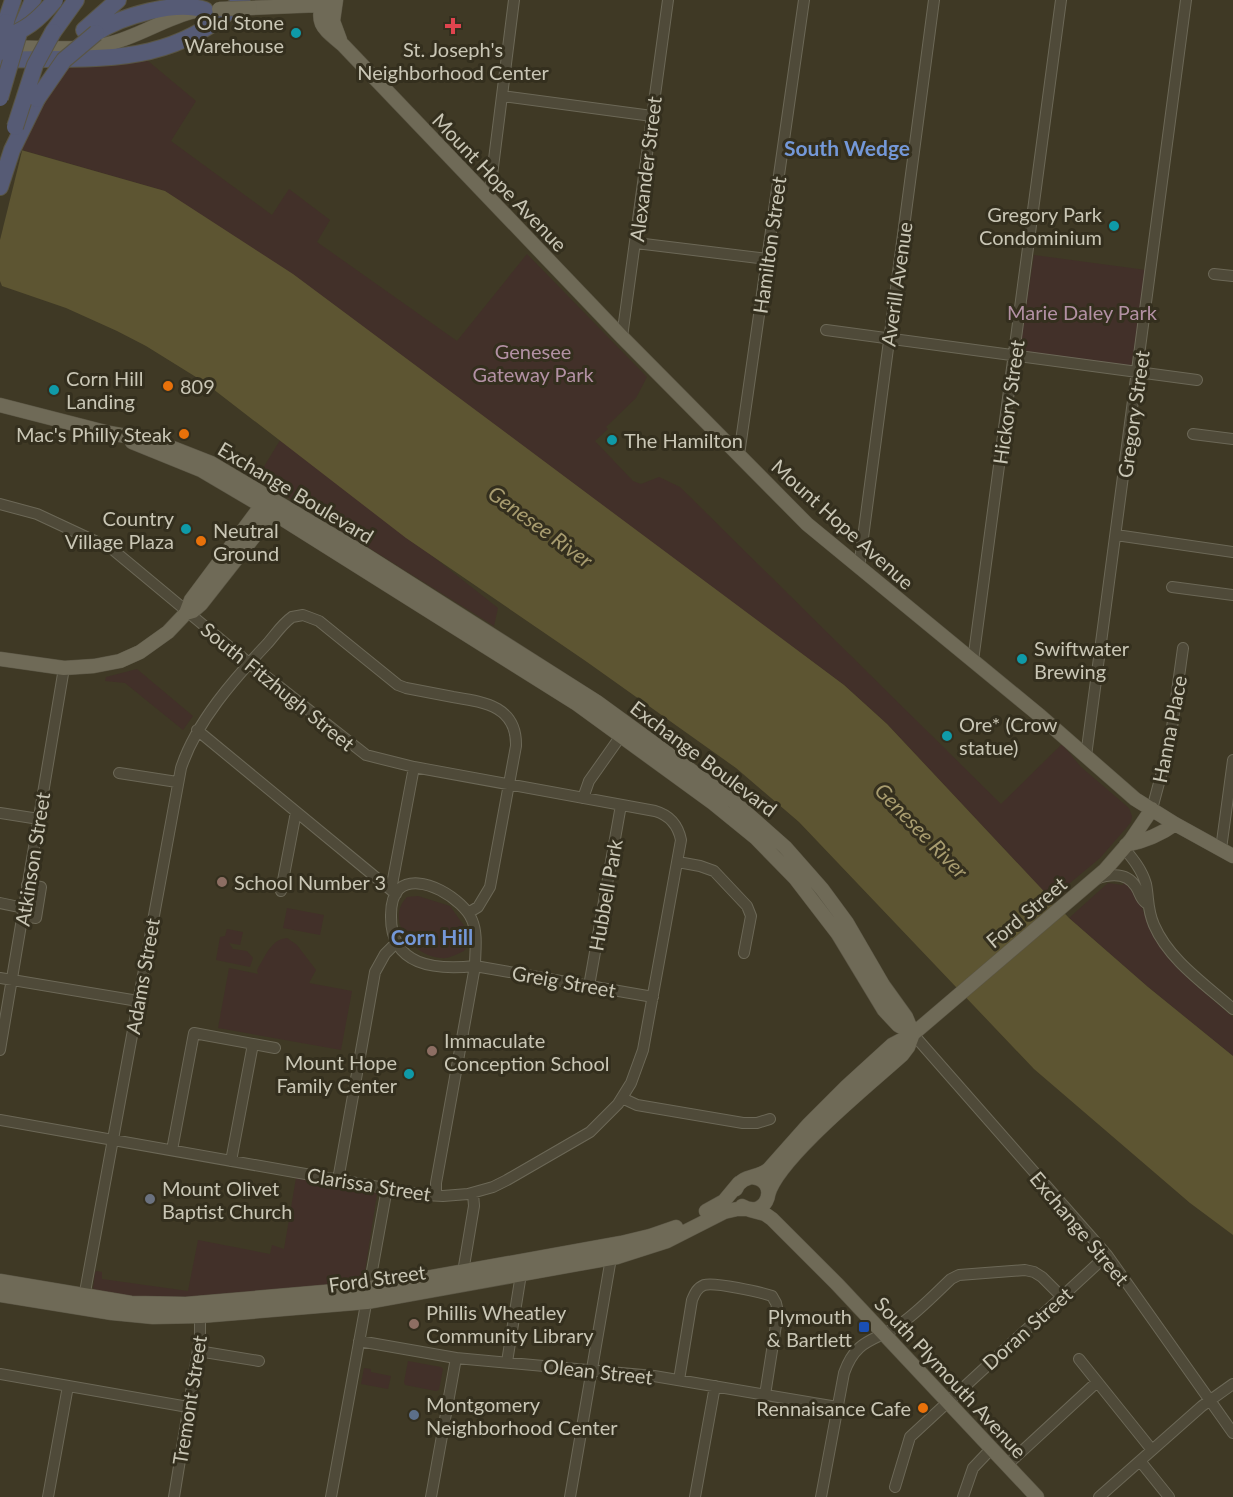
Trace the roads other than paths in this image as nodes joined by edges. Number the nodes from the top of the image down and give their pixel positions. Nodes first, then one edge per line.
1 (13, 0) edge
2 (33, 0) edge
3 (55, 0) edge
4 (76, 0) edge
5 (118, 0) edge
6 (336, 0) edge
7 (514, 0) edge
8 (668, 0) edge
9 (804, 0) edge
10 (934, 0) edge
11 (1061, 0) edge
12 (1186, 0) edge
13 (322, 3) edge
14 (246, 4) edge
15 (209, 6) edge
16 (8, 27) edge
17 (90, 31) junction
18 (0, 39) edge
19 (343, 45) junction
20 (0, 50) edge
21 (0, 60) edge
22 (502, 96) junction
23 (0, 98) edge
24 (652, 116) junction
25 (4, 170) junction
26 (0, 187) edge
27 (489, 199) junction
28 (636, 243) junction
29 (767, 259) junction
30 (1214, 274) dead end
31 (1233, 276) edge
32 (826, 330) dead end
33 (622, 337) junction
34 (889, 339) junction
35 (1015, 356) junction
36 (1138, 372) junction
37 (1197, 381) dead end
38 (0, 405) edge
39 (1192, 434) dead end
40 (1233, 439) edge
41 (739, 455) junction
42 (0, 504) edge
43 (271, 505) junction
44 (1116, 535) junction
45 (1233, 552) edge
46 (860, 568) junction
47 (1172, 587) dead end
48 (1233, 595) edge
49 (186, 613) junction
50 (1183, 648) dead end
51 (0, 658) edge
52 (973, 661) junction
53 (249, 663) junction
54 (64, 668) junction
55 (197, 730) junction
56 (625, 731) junction
57 (1086, 756) junction
58 (1233, 760) edge
59 (414, 767) junction
60 (119, 773) dead end
61 (177, 782) junction
62 (508, 784) junction
63 (583, 798) junction
64 (621, 805) junction
65 (1152, 809) junction
66 (296, 812) junction
67 (0, 813) edge
68 (39, 819) junction
69 (1175, 824) junction
70 (1125, 847) junction
71 (1227, 852) edge
72 (678, 862) junction
73 (1092, 881) junction
74 (27, 885) junction
75 (281, 891) dead end
76 (394, 892) junction
77 (0, 903) edge
78 (1147, 904) junction
79 (23, 912) junction
80 (468, 914) junction
81 (397, 942) junction
82 (744, 953) dead end
83 (475, 966) junction
84 (0, 978) edge
85 (12, 980) junction
86 (589, 986) junction
87 (653, 997) junction
88 (138, 1001) junction
89 (1233, 1010) edge
90 (2, 1025) edge
91 (913, 1034) junction
92 (253, 1044) junction
93 (275, 1048) dead end
94 (0, 1050) edge
95 (622, 1098) junction
96 (770, 1119) dead end
97 (0, 1120) edge
98 (112, 1140) junction
99 (172, 1150) junction
100 (231, 1161) junction
101 (338, 1180) junction
102 (745, 1180) junction
103 (387, 1188) junction
104 (473, 1192) junction
105 (768, 1195) junction
106 (436, 1196) junction
107 (749, 1210) junction
108 (1107, 1255) junction
109 (611, 1258) junction
110 (463, 1272) junction
111 (521, 1274) junction
112 (0, 1281) edge
113 (837, 1284) junction
114 (0, 1295) edge
115 (368, 1295) junction
116 (1061, 1296) junction
117 (83, 1302) junction
118 (200, 1309) junction
119 (883, 1333) junction
120 (359, 1341) junction
121 (198, 1351) junction
122 (456, 1359) junction
123 (1079, 1359) dead end
124 (259, 1361) dead end
125 (507, 1362) junction
126 (593, 1371) junction
127 (0, 1374) edge
128 (679, 1380) junction
129 (1097, 1382) junction
130 (1233, 1384) edge
131 (68, 1386) junction
132 (715, 1386) junction
133 (765, 1395) junction
134 (1210, 1400) junction
135 (947, 1401) junction
136 (188, 1407) junction
137 (837, 1407) junction
138 (1233, 1433) edge
139 (991, 1449) junction
140 (1152, 1450) junction
141 (1140, 1461) junction
142 (1007, 1465) junction
143 (895, 1487) dead end
144 (48, 1497) edge
145 (174, 1497) edge
146 (331, 1497) edge
147 (431, 1497) edge
148 (570, 1497) edge
149 (695, 1497) edge
150 (821, 1497) edge
151 (963, 1497) edge
152 (1037, 1497) edge
153 (1099, 1497) edge
154 (1169, 1497) edge

1 - 16 highway
2 - 16 highway
3 - 16 highway, bridge
3 - 18 highway, bridge
4 - 25 highway, bridge
5 - 17 highway
6 - 13 main road
6 - 19 main road, Mount Hope Avenue
7 - 22 street
8 - 24 street, Alexander Street
9 - 29 street, Hamilton Street
10 - 34 street, Averill Avenue
11 - 35 street, Hickory Street
12 - 36 street, Gregory Street
13 - 14 main road
13 - 19 main road, Mount Hope Avenue
14 - 15 main road, bridge
14 - 21 highway
15 - 17 highway
15 - 20 main road
16 - 18 highway, bridge
16 - 20 highway, bridge
16 - 23 highway, bridge
17 - 25 highway, bridge
19 - 27 main road, Mount Hope Avenue
22 - 24 street
22 - 27 street
24 - 28 street, Alexander Street
25 - 26 highway
27 - 33 main road, Mount Hope Avenue
28 - 29 street
28 - 33 street, Alexander Street
29 - 41 street, Hamilton Street
30 - 31 street
32 - 34 street
33 - 41 main road, Mount Hope Avenue
34 - 35 street
34 - 46 street, Averill Avenue
35 - 36 street
35 - 52 street, Hickory Street
36 - 37 street
36 - 44 street, Gregory Street
38 - 43 main road, Exchange Boulevard
39 - 40 street
41 - 46 main road, Mount Hope Avenue
42 - 49 street, South Fitzhugh Street
43 - 49 main road
43 - 56 main road, Exchange Boulevard
44 - 45 street
44 - 57 street, Gregory Street
46 - 52 main road, Mount Hope Avenue
47 - 48 street
49 - 53 street, South Fitzhugh Street
49 - 54 main road
50 - 65 street, Hanna Place
51 - 54 main road
52 - 57 main road, Mount Hope Avenue
53 - 55 street, Adams Street
53 - 59 street, South Fitzhugh Street
53 - 62 street, Adams Street
54 - 68 street, Atkinson Street
55 - 61 street, Adams Street
55 - 66 street
56 - 63 street
56 - 91 main road, Exchange Boulevard
56 - 91 main road, Exchange Boulevard
57 - 65 main road, Mount Hope Avenue
58 - 71 street
59 - 62 street, South Fitzhugh Street
59 - 76 street
60 - 61 street
61 - 88 street, Adams Street
62 - 63 street, South Fitzhugh Street
62 - 80 street, Adams Street
63 - 64 street, South Fitzhugh Street
64 - 72 street, Clarissa Street
64 - 86 street, Hubbell Park
65 - 69 main road, Mount Hope Avenue
65 - 70 main road, Ford Street
66 - 75 street
66 - 76 street
67 - 68 street
68 - 74 street, Atkinson Street
69 - 70 main road
69 - 71 main road, Mount Hope Avenue
70 - 73 main road, Ford Street
70 - 78 street
72 - 82 street
72 - 87 street, Clarissa Street
73 - 78 street
73 - 91 main road, Ford Street
74 - 79 street, Atkinson Street
74 - 79 street
76 - 80 street
76 - 81 street
77 - 79 street
78 - 89 street
79 - 85 street, Atkinson Street
80 - 83 street
81 - 83 street
81 - 101 street
83 - 86 street, Greig Street
83 - 106 street
84 - 85 street
85 - 88 street
85 - 90 street, Atkinson Street
86 - 87 street, Greig Street
87 - 95 street, Clarissa Street
88 - 98 street, Adams Street
90 - 94 street, Atkinson Street
91 - 102 main road, Ford Street
91 - 105 main road, Ford Street
91 - 108 street, Exchange Street
92 - 93 street
92 - 99 street
92 - 100 street
95 - 96 street
95 - 104 street, Clarissa Street
97 - 98 street, Clarissa Street
98 - 99 street, Clarissa Street
98 - 117 street, Adams Street
99 - 100 street, Clarissa Street
100 - 101 street, Clarissa Street
101 - 103 street, Clarissa Street
102 - 105 main road
102 - 107 main road
102 - 110 main road, Ford Street
103 - 106 street, Clarissa Street
103 - 115 street
104 - 106 street, Clarissa Street
104 - 110 street
105 - 107 main road
105 - 113 main road, South Plymouth Avenue
107 - 109 main road, Ford Street
107 - 113 main road, South Plymouth Avenue
108 - 116 street, Doran Street
108 - 134 street, Exchange Street
109 - 111 main road, Ford Street
109 - 126 street
110 - 115 main road, Ford Street
111 - 115 main road, Ford Street
111 - 125 street
112 - 117 main road, Ford Street
113 - 119 main road, South Plymouth Avenue
114 - 117 main road, Ford Street
115 - 118 main road, Ford Street
115 - 120 street
116 - 119 street
116 - 135 street, Doran Street
117 - 118 main road, Ford Street
118 - 121 street, Tremont Street
119 - 135 main road, South Plymouth Avenue
119 - 137 street
120 - 122 street, Olean Street
120 - 146 street
121 - 124 street
121 - 136 street, Tremont Street
122 - 125 street, Olean Street
122 - 147 street
123 - 129 street
125 - 126 street, Olean Street
126 - 128 street, Olean Street
126 - 148 street
127 - 131 street
128 - 132 street, Olean Street
128 - 133 street
129 - 140 street
129 - 142 street
130 - 134 street
131 - 136 street
131 - 144 street
132 - 133 street, Olean Street
132 - 149 street
133 - 137 street, Olean Street
134 - 138 street, Exchange Street
134 - 140 street
135 - 139 main road, South Plymouth Avenue
135 - 143 street, Doran Street
136 - 145 street, Tremont Street
137 - 150 street
139 - 142 main road, South Plymouth Avenue
139 - 151 street
140 - 141 street
141 - 153 street
141 - 154 street
142 - 152 main road, South Plymouth Avenue

